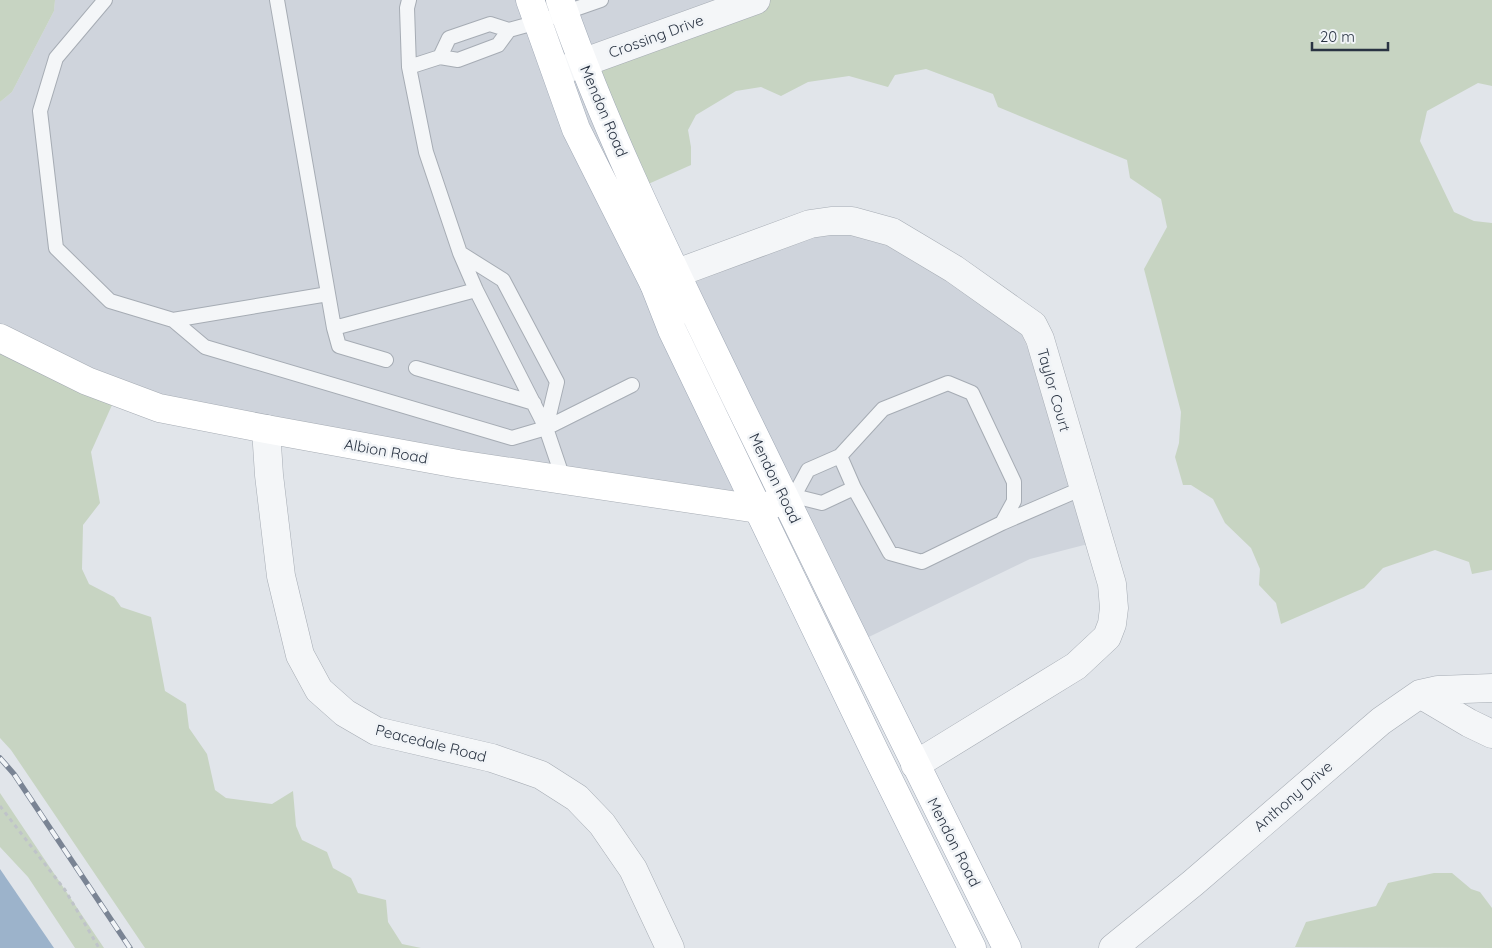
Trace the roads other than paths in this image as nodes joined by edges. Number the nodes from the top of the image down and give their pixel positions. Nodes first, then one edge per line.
1 (105, 0) edge
2 (278, 0) edge
3 (409, 0) edge
4 (601, 0) edge
5 (756, 0) edge
6 (563, 6) edge
7 (534, 11) edge
8 (509, 30) junction
9 (440, 57) junction
10 (584, 62) junction
11 (409, 67) junction
12 (556, 72) junction
13 (460, 253) junction
14 (666, 279) junction
15 (476, 290) junction
16 (328, 294) junction
17 (173, 320) junction
18 (334, 328) junction
19 (0, 338) edge
20 (386, 360) dead end
21 (416, 368) dead end
22 (632, 385) dead end
23 (534, 403) junction
24 (546, 428) junction
25 (266, 429) junction
26 (840, 456) junction
27 (564, 481) junction
28 (854, 488) junction
29 (1083, 488) junction
30 (790, 498) junction
31 (758, 509) junction
32 (1002, 523) junction
33 (1492, 688) edge
34 (1420, 694) junction
35 (1492, 734) edge
36 (915, 765) junction
37 (670, 948) edge
38 (972, 948) edge
39 (1007, 948) edge
40 (1113, 948) edge

1 - 17 lane
2 - 16 lane
3 - 11 lane
4 - 6 lane
5 - 10 street, Crossing Drive
6 - 7 lane
6 - 10 main road, Mendon Road
7 - 8 lane
7 - 12 main road, Mendon Road
8 - 9 lane
8 - 9 lane
9 - 11 lane
10 - 12 street, Crossing Drive
10 - 14 main road, Mendon Road
11 - 13 lane
12 - 14 main road, Mendon Road
13 - 15 lane
13 - 24 lane
14 - 29 street, Taylor Court
14 - 30 main road, Mendon Road
14 - 31 main road, Mendon Road
15 - 18 lane
15 - 23 lane
16 - 17 lane
16 - 18 lane
17 - 24 lane
18 - 20 lane
19 - 25 main road, Albion Road
21 - 23 lane
22 - 24 lane
23 - 24 lane
24 - 27 lane
25 - 27 main road, Albion Road
25 - 37 street, Peacedale Road
26 - 28 lane
26 - 30 lane
26 - 32 lane
27 - 31 main road, Albion Road
28 - 30 lane
28 - 32 lane
29 - 32 lane
29 - 36 street, Taylor Court
30 - 31 main road, Albion Road
30 - 36 main road, Mendon Road
31 - 38 main road, Mendon Road
33 - 34 street, Anthony Drive
34 - 35 street
34 - 40 street, Anthony Drive
36 - 39 main road, Mendon Road

